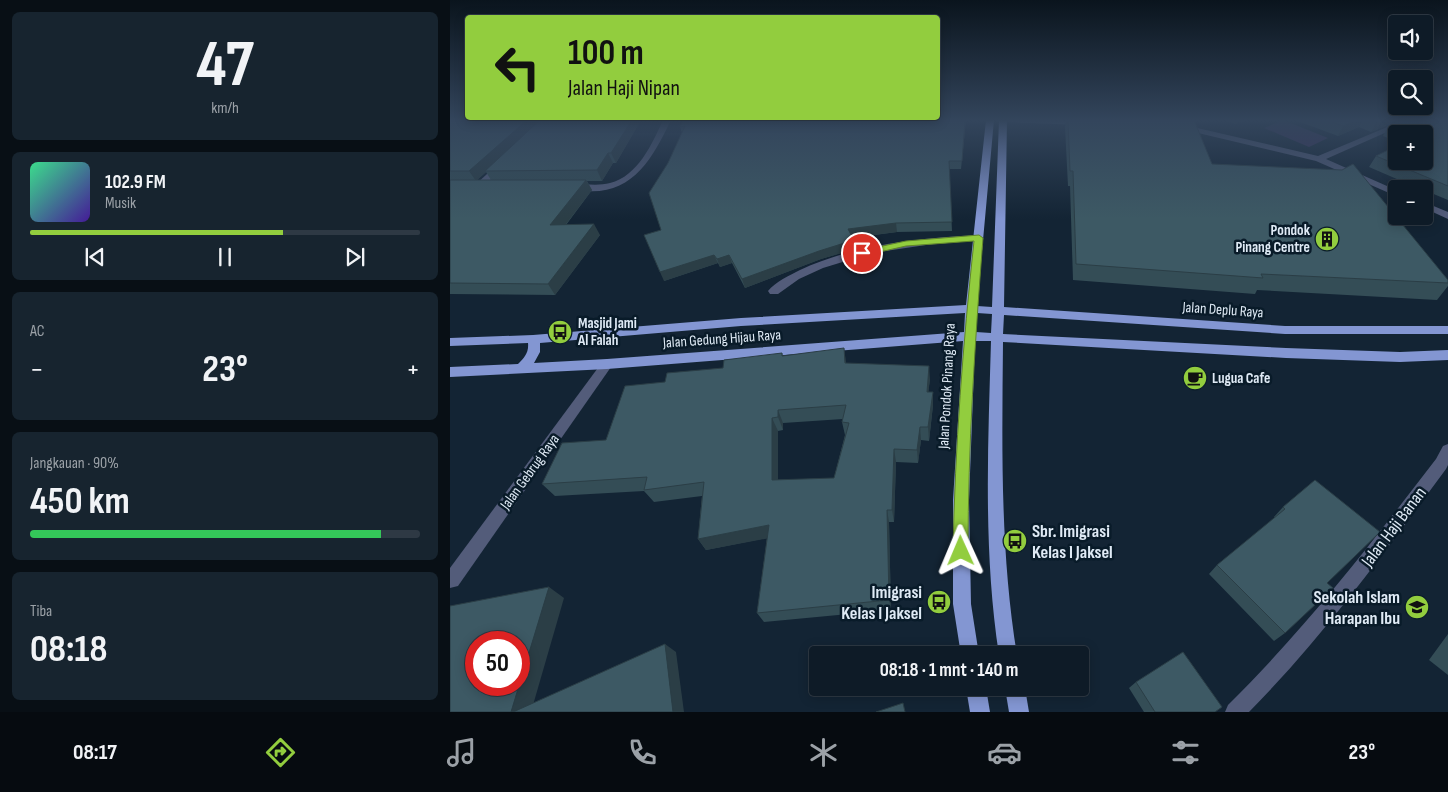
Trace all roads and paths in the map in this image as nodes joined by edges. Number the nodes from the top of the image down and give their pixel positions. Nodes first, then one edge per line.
1 (648, 153) edge
2 (987, 153) edge
3 (1003, 153) edge
4 (1295, 153) edge
5 (1332, 153) edge
6 (1319, 159) junction
7 (506, 161) edge
8 (496, 187) edge
9 (562, 187) edge
10 (1388, 189) edge
11 (1433, 209) edge
12 (1448, 216) edge
13 (979, 238) junction
14 (774, 291) dead end
15 (972, 309) junction
16 (997, 311) junction
17 (1448, 330) edge
18 (970, 336) junction
19 (997, 336) junction
20 (533, 339) junction
21 (450, 342) edge
22 (1448, 355) edge
23 (607, 364) junction
24 (520, 369) junction
25 (450, 372) edge
26 (1448, 450) edge
27 (452, 580) dead end
28 (969, 646) edge
29 (1007, 646) edge
30 (977, 696) edge
31 (1016, 696) edge
32 (980, 712) edge
33 (1019, 712) edge
34 (1235, 712) edge

1 - 9 street
2 - 13 main road, Jalan Pondok Pinang Raya
3 - 16 main road
4 - 6 street
5 - 6 street
6 - 10 street
7 - 8 street
11 - 12 street
13 - 14 street
13 - 15 main road, Jalan Pondok Pinang Raya
15 - 16 main road, Jalan Gedung Hijau Raya
15 - 18 main road, Jalan Pondok Pinang Raya
15 - 20 main road, Jalan Gedung Hijau Raya
16 - 17 main road, Jalan Deplu Raya
16 - 19 main road
18 - 19 main road, Jalan Gedung Hijau Raya
18 - 23 main road, Jalan Gedung Hijau Raya
18 - 28 main road, Jalan Pondok Pinang Raya
19 - 22 main road
19 - 29 main road
20 - 21 main road, Jalan Gedung Hijau Raya
20 - 24 main road
23 - 24 main road, Jalan Gedung Hijau Raya
23 - 27 street, Jalan Gebrug Raya
24 - 25 main road, Jalan Gedung Hijau Raya
26 - 34 street, Jalan Haji Banan
30 - 32 main road
31 - 33 main road

